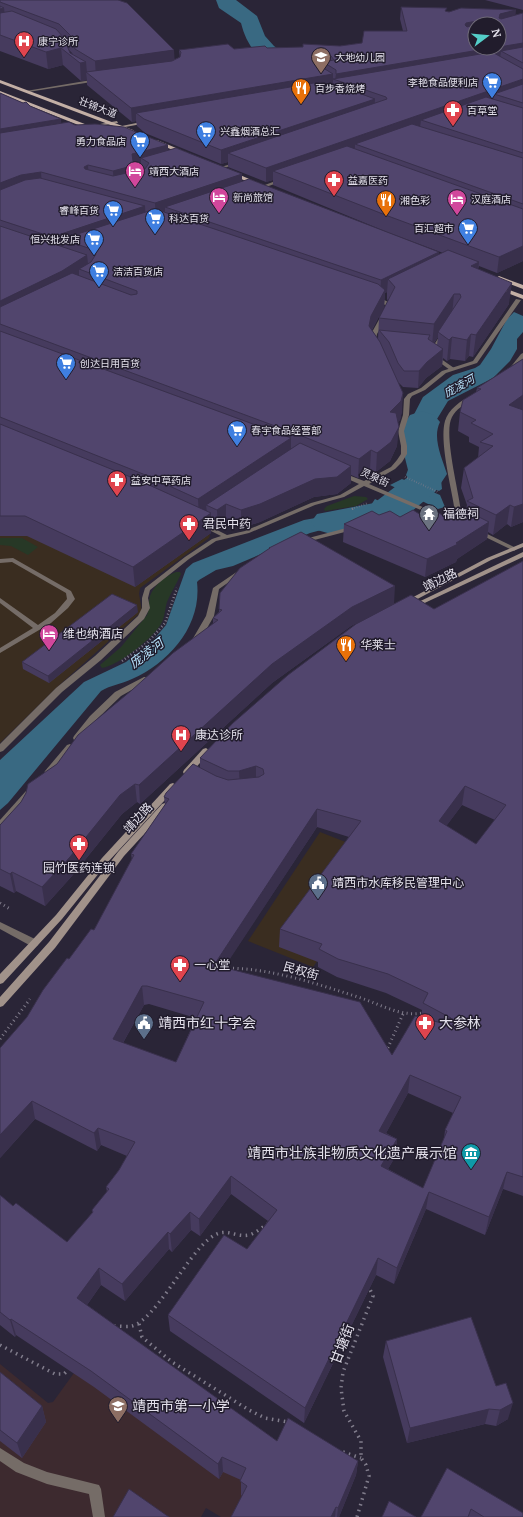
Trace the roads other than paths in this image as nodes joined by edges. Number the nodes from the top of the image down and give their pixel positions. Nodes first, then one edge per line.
1 (85, 75) edge
2 (96, 80) junction
3 (104, 80) edge
4 (0, 81) edge
5 (28, 91) junction
6 (0, 92) edge
7 (9, 95) junction
8 (0, 97) edge
9 (146, 117) edge
10 (154, 120) edge
11 (112, 123) junction
12 (88, 127) junction
13 (120, 127) junction
14 (81, 128) edge
15 (99, 131) joint
16 (134, 132) edge
17 (84, 133) edge
18 (111, 133) edge
19 (148, 138) edge
20 (191, 156) edge
21 (245, 161) edge
22 (212, 165) edge
23 (220, 168) junction
24 (290, 177) edge
25 (263, 186) junction
26 (252, 191) joint
27 (277, 191) edge
28 (264, 196) edge
29 (492, 275) edge
30 (493, 285) edge
31 (523, 287) edge
32 (367, 294) edge
33 (520, 298) edge
34 (446, 330) edge
35 (381, 342) edge
36 (425, 348) edge
37 (433, 349) junction
38 (523, 355) edge
39 (452, 369) junction
40 (507, 374) edge
41 (480, 393) edge
42 (333, 470) edge
43 (371, 486) junction
44 (206, 518) edge
45 (364, 526) edge
46 (474, 529) edge
47 (225, 536) junction
48 (294, 545) edge
49 (523, 545) edge
50 (514, 549) junction
51 (523, 554) edge
52 (0, 561) edge
53 (251, 566) edge
54 (0, 600) edge
55 (398, 607) edge
56 (406, 610) edge
57 (37, 627) junction
58 (190, 646) edge
59 (2, 648) edge
60 (152, 675) edge
61 (0, 748) edge
62 (212, 751) edge
63 (42, 779) edge
64 (182, 782) junction
65 (34, 788) edge
66 (0, 825) edge
67 (0, 925) edge
68 (34, 943) junction
69 (0, 980) edge
70 (0, 1003) edge
71 (0, 1454) edge
72 (99, 1517) edge

1 - 2 street
2 - 3 street
2 - 5 street
4 - 5 main road, 壮锦大道
5 - 11 main road, 壮锦大道
6 - 7 main road, 壮锦大道
7 - 8 street
7 - 12 main road, 壮锦大道
9 - 11 main road
10 - 13 main road
11 - 12 main road
11 - 13 main road, 壮锦大道
12 - 14 main road
12 - 15 main road, 壮锦大道
13 - 16 main road, 壮锦大道
13 - 18 main road
15 - 17 main road
19 - 20 main road
21 - 23 street
22 - 23 main road
23 - 25 main road
24 - 25 street
25 - 26 street
25 - 27 main road
26 - 28 main road
29 - 31 main road
30 - 33 main road
32 - 35 street
33 - 39 street
34 - 37 street
36 - 37 street
37 - 39 street
38 - 40 street
39 - 43 street
41 - 43 street, 灵泉街
42 - 43 street, 灵泉街
43 - 47 street
44 - 47 street
45 - 48 street
46 - 50 street
47 - 61 street
49 - 50 main road, 靖边路
50 - 55 main road, 靖边路
51 - 56 main road, 靖边路
52 - 57 street
53 - 58 street
54 - 57 street
57 - 59 street
60 - 63 street
62 - 64 main road, 靖边路
64 - 68 main road, 靖边路
64 - 70 main road, 靖边路
65 - 66 street
67 - 68 street
68 - 69 main road, 靖边路
71 - 72 street

